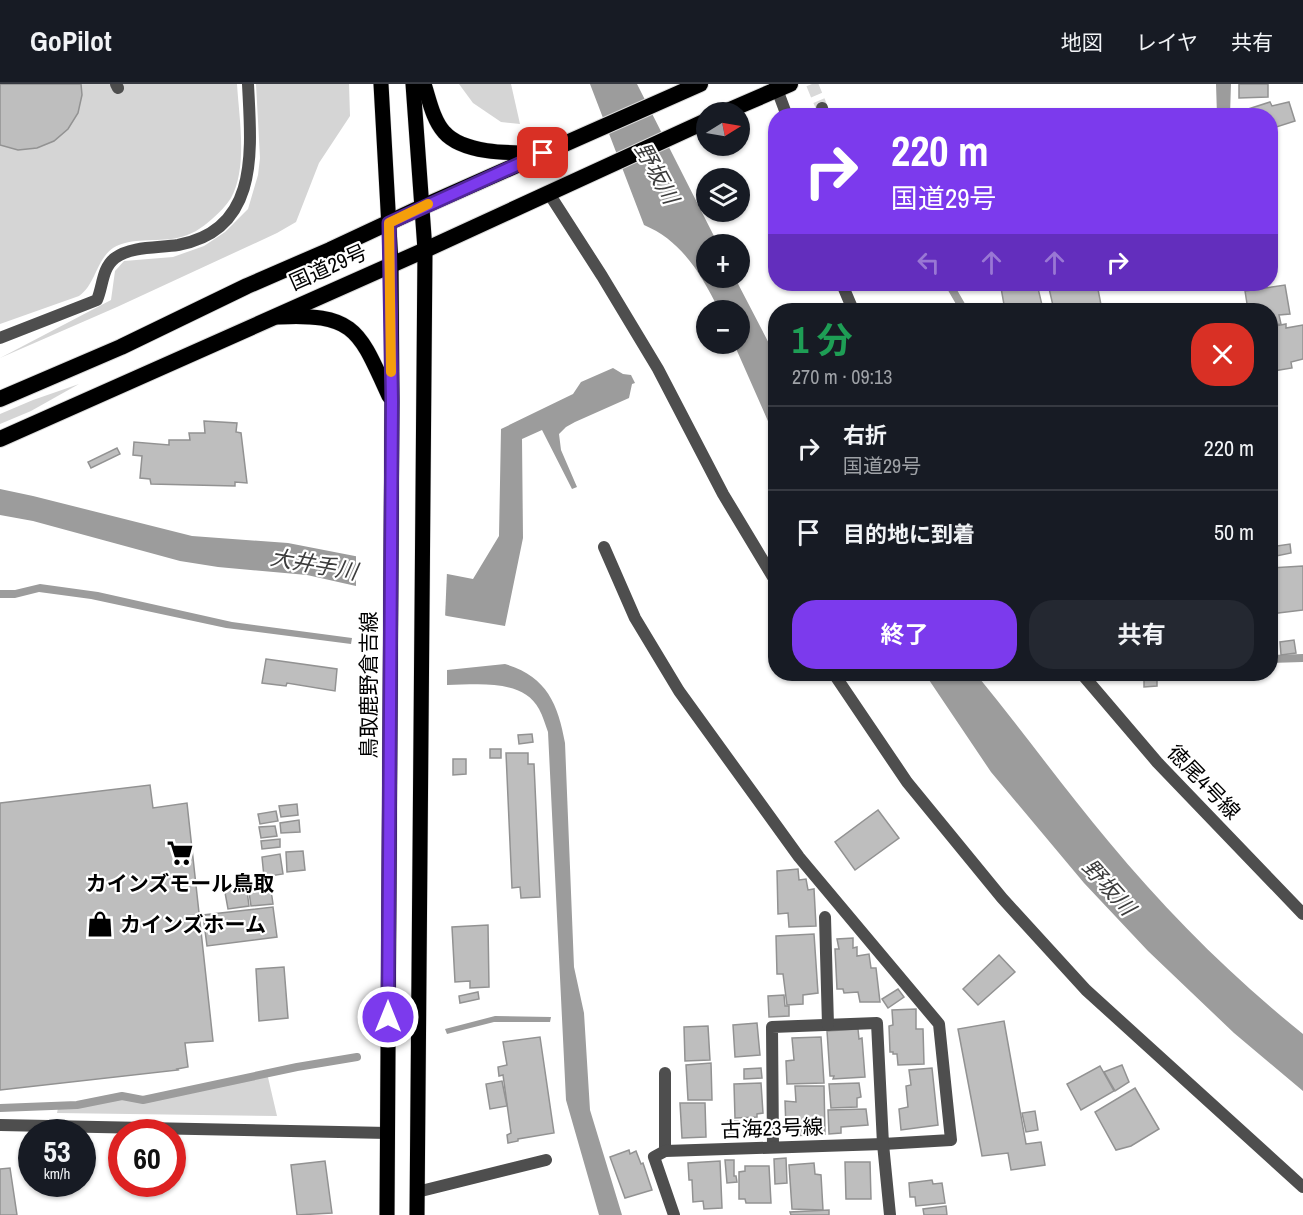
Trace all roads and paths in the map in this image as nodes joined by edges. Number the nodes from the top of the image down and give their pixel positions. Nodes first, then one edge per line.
1 (248, 84) edge
2 (381, 84) edge
3 (413, 84) edge
4 (424, 84) edge
5 (700, 84) edge
6 (781, 86) edge
7 (747, 102) edge
8 (785, 108) edge
9 (696, 126) edge
10 (549, 151) junction
11 (548, 192) junction
12 (422, 207) junction
13 (389, 223) junction
14 (425, 250) junction
15 (391, 263) junction
16 (272, 317) junction
17 (0, 338) edge
18 (0, 399) edge
19 (392, 401) junction
20 (0, 439) edge
21 (604, 547) dead end
22 (768, 569) edge
23 (839, 681) edge
24 (1088, 681) edge
25 (1303, 914) edge
26 (825, 917) dead end
27 (828, 1025) junction
28 (665, 1073) dead end
29 (0, 1125) edge
30 (388, 1133) junction
31 (883, 1144) junction
32 (772, 1147) junction
33 (665, 1152) junction
34 (546, 1160) dead end
35 (1303, 1187) edge
36 (417, 1192) junction
37 (387, 1215) edge
38 (417, 1215) edge
39 (674, 1215) edge
40 (890, 1215) edge

1 - 17 street
2 - 13 main road, 鳥取鹿野倉吉線
3 - 12 main road
4 - 10 main road
5 - 10 highway, 国道29号
6 - 7 highway
6 - 8 street
9 - 11 highway, 国道29号
10 - 12 highway, 国道29号
11 - 14 highway, 国道29号
11 - 22 street
12 - 13 highway, 国道29号
12 - 14 main road
13 - 15 main road, 鳥取鹿野倉吉線
13 - 18 highway, 国道29号
14 - 15 highway, 国道29号
14 - 36 main road
15 - 16 highway, 国道29号
15 - 19 main road, 鳥取鹿野倉吉線
16 - 19 main road
16 - 20 highway, 国道29号
19 - 30 main road, 鳥取鹿野倉吉線
21 - 31 street, 古海23号線
23 - 35 street
24 - 25 street, 徳尾4号線
26 - 27 street
27 - 31 street
27 - 32 street
28 - 33 street
29 - 30 street
30 - 37 main road, 鳥取鹿野倉吉線
31 - 32 street, 古海23号線
31 - 40 street
32 - 33 street, 古海23号線
33 - 39 street
34 - 36 street
36 - 38 main road

